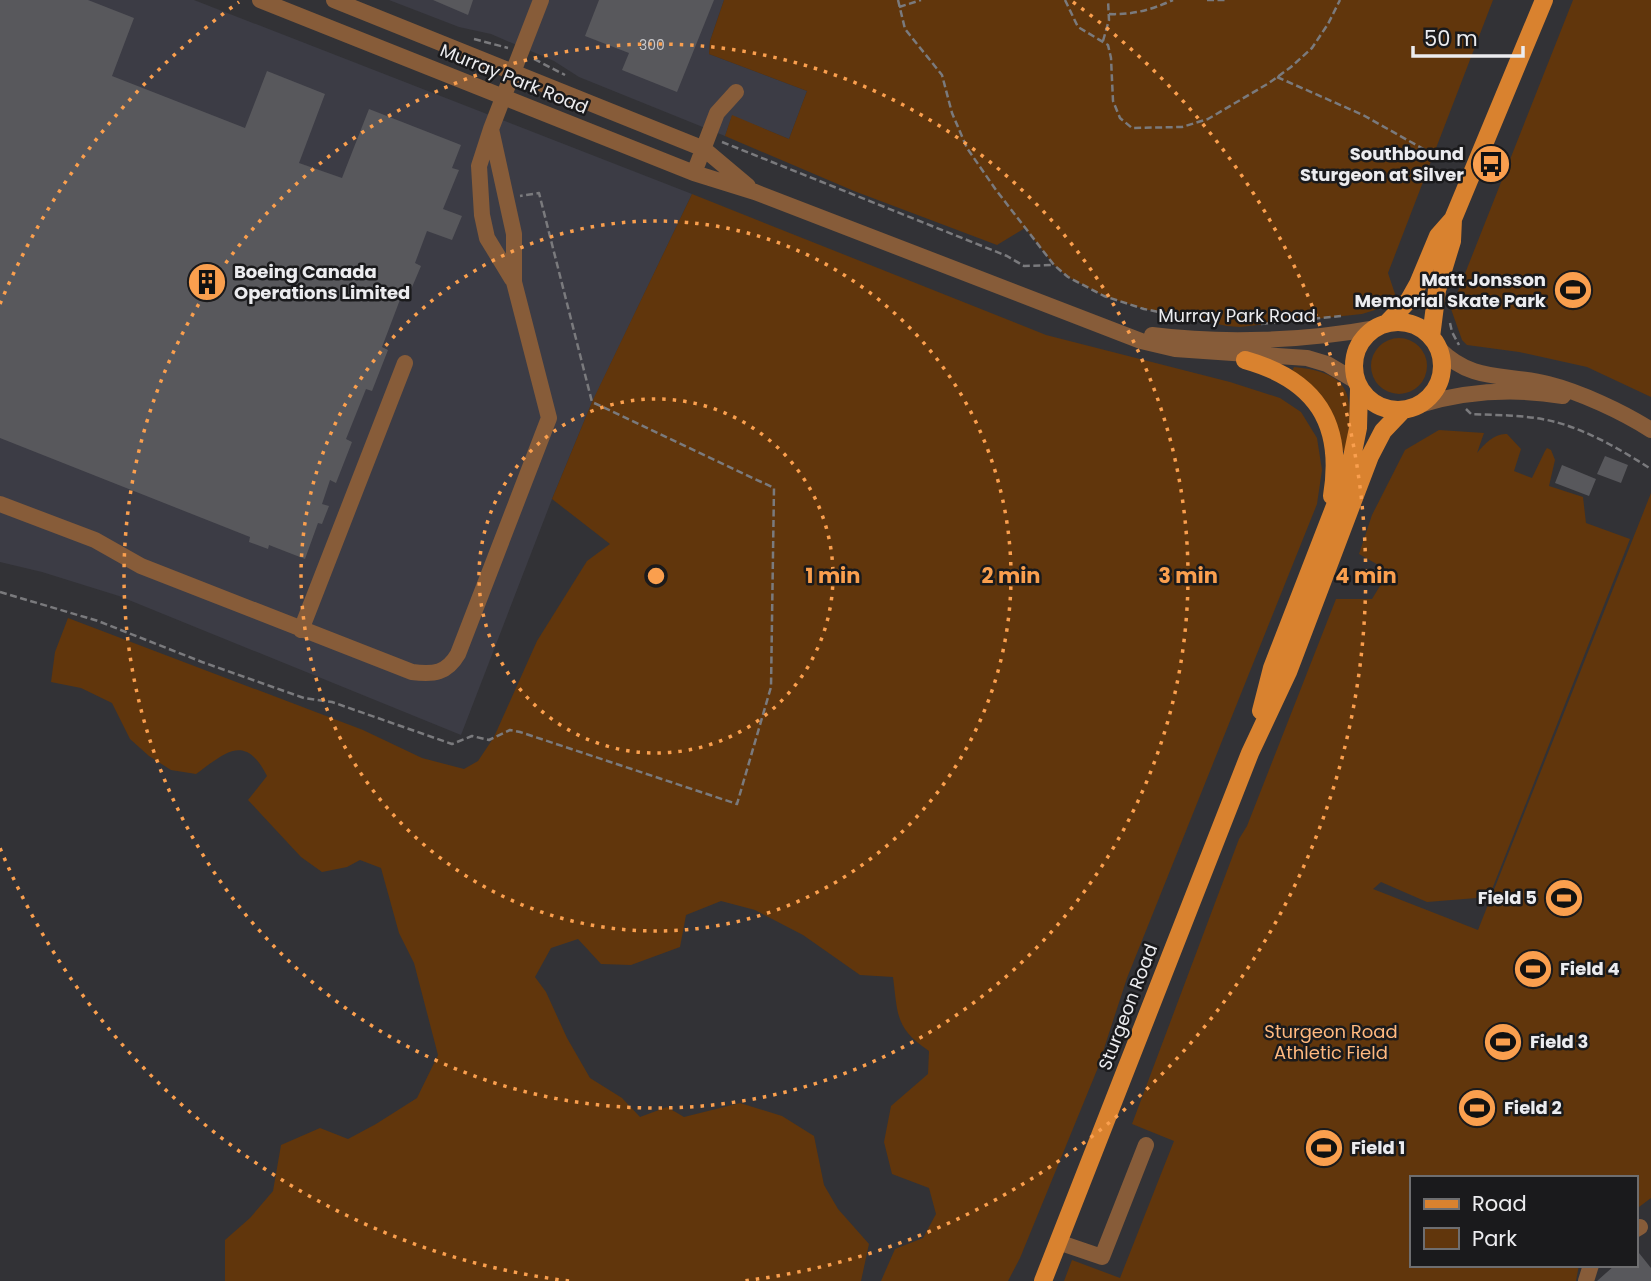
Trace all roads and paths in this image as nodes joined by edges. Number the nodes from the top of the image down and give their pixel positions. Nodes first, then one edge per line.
1 (260, 0) edge
2 (334, 0) edge
3 (541, 0) edge
4 (898, 0) edge
5 (922, 0) edge
6 (1065, 0) edge
7 (1108, 0) edge
8 (1173, 0) edge
9 (1207, 0) edge
10 (1228, 0) edge
11 (1340, 0) edge
12 (1544, 0) edge
13 (899, 7) junction
14 (1109, 13) junction
15 (1103, 41) junction
16 (514, 71) junction
17 (1277, 77) junction
18 (736, 92) dead end
19 (504, 95) junction
20 (491, 129) junction
21 (704, 149) junction
22 (1434, 155) dead end
23 (695, 173) junction
24 (755, 192) junction
25 (517, 197) dead end
26 (1453, 219) junction
27 (514, 282) junction
28 (1349, 316) dead end
29 (1450, 318) dead end
30 (1215, 324) dead end
31 (1257, 324) dead end
32 (1098, 325) junction
33 (1381, 325) junction
34 (1435, 343) junction
35 (1215, 351) junction
36 (1463, 351) dead end
37 (1245, 360) joint
38 (405, 363) dead end
39 (1358, 385) junction
40 (1593, 401) junction
41 (1466, 405) dead end
42 (1411, 407) junction
43 (1651, 430) edge
44 (1651, 469) edge
45 (0, 504) edge
46 (1329, 518) junction
47 (0, 592) edge
48 (301, 630) junction
49 (1250, 753) junction
50 (1146, 1145) dead end
51 (1058, 1242) junction
52 (1043, 1279) edge

1 - 19 street, Murray Park Road
2 - 16 street, Murray Park Road
3 - 16 street
4 - 13 path
5 - 13 path
6 - 15 path
7 - 14 path
8 - 14 path
9 - 10 path
11 - 17 path
12 - 26 main road
13 - 30 path
14 - 15 path
15 - 17 path
16 - 19 street
16 - 21 street, Murray Park Road
17 - 22 path
18 - 21 street
19 - 20 street
19 - 23 street, Murray Park Road
20 - 27 street
20 - 27 street
21 - 23 street
21 - 24 street, Murray Park Road
23 - 24 street, Murray Park Road
24 - 32 street, Murray Park Road
25 - 47 path
26 - 33 main road
26 - 34 main road
27 - 48 street
28 - 31 path
29 - 36 path
32 - 33 street, Murray Park Road
32 - 35 street, Murray Park Road
33 - 34 main road
33 - 39 main road
34 - 40 street
34 - 42 main road
35 - 37 street
35 - 39 street, Murray Park Road
37 - 46 main road
38 - 48 street
39 - 42 main road
39 - 46 main road, Sturgeon Road
40 - 42 street
40 - 43 street
41 - 44 path
42 - 49 main road, Sturgeon Road
45 - 48 street
46 - 49 main road, Sturgeon Road
49 - 51 main road, Sturgeon Road
50 - 51 street
51 - 52 main road, Sturgeon Road

